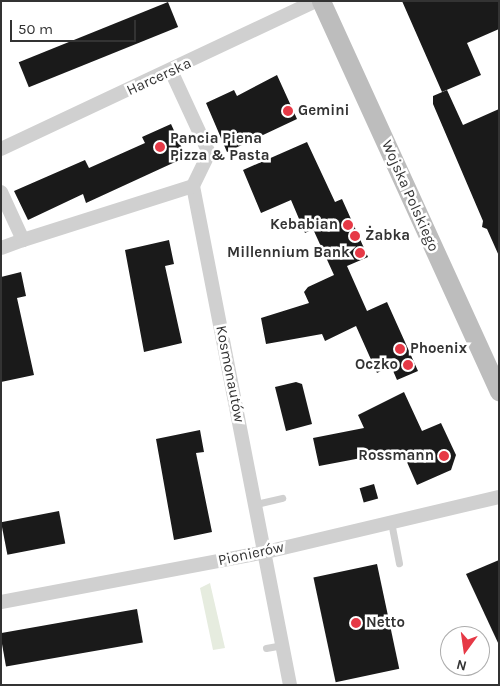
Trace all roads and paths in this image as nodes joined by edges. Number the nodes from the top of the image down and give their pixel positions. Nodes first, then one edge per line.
1 (316, 1) edge
2 (322, 1) edge
3 (172, 72) junction
4 (3, 145) edge
5 (193, 186) junction
6 (1, 192) edge
7 (24, 240) junction
8 (1, 248) edge
9 (499, 391) edge
10 (499, 497) edge
11 (282, 498) dead end
12 (256, 504) junction
13 (391, 522) junction
14 (266, 552) junction
15 (400, 563) dead end
16 (1, 602) edge
17 (283, 644) junction
18 (266, 648) dead end
19 (290, 685) edge

1 - 3 street, Harcerska
2 - 9 street, Wojska Polskiego
3 - 4 street, Harcerska
3 - 5 street
5 - 7 street
5 - 12 street, Kosmonautów
6 - 7 street
7 - 8 street
10 - 13 street, Pionierów
11 - 12 lane
12 - 14 street, Kosmonautów
13 - 14 street, Pionierów
13 - 15 lane
14 - 16 street, Pionierów
14 - 17 street, Kosmonautów
17 - 18 lane
17 - 19 street, Kosmonautów

